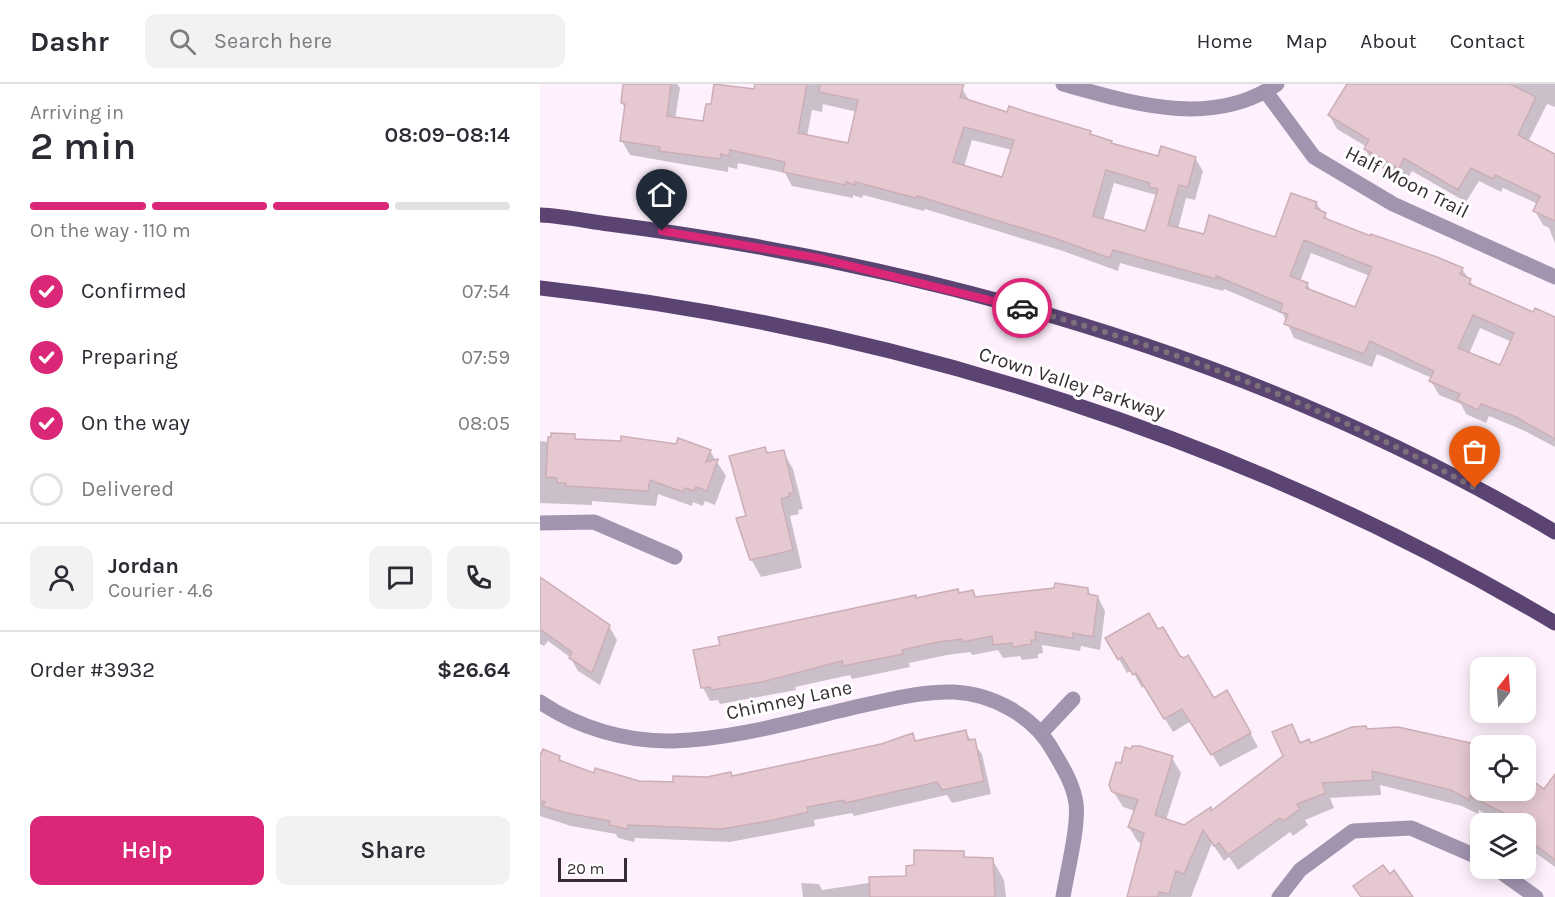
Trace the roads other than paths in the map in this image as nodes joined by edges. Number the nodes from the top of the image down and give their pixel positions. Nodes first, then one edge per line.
1 (1063, 84) edge
2 (1271, 88) edge
3 (540, 215) edge
4 (1555, 277) edge
5 (540, 288) edge
6 (540, 523) edge
7 (1555, 532) edge
8 (675, 557) dead end
9 (1555, 623) edge
10 (1073, 699) dead end
11 (540, 702) edge
12 (1042, 732) junction
13 (1470, 854) edge
14 (1511, 879) edge
15 (1063, 897) edge
16 (1279, 897) edge
17 (1536, 897) edge

1 - 2 street
2 - 4 street, Half Moon Trail
3 - 7 main road
5 - 9 main road, Crown Valley Parkway
6 - 8 street
10 - 12 street
11 - 12 street, Chimney Lane
12 - 15 street, Chimney Lane
13 - 16 street
14 - 17 street

